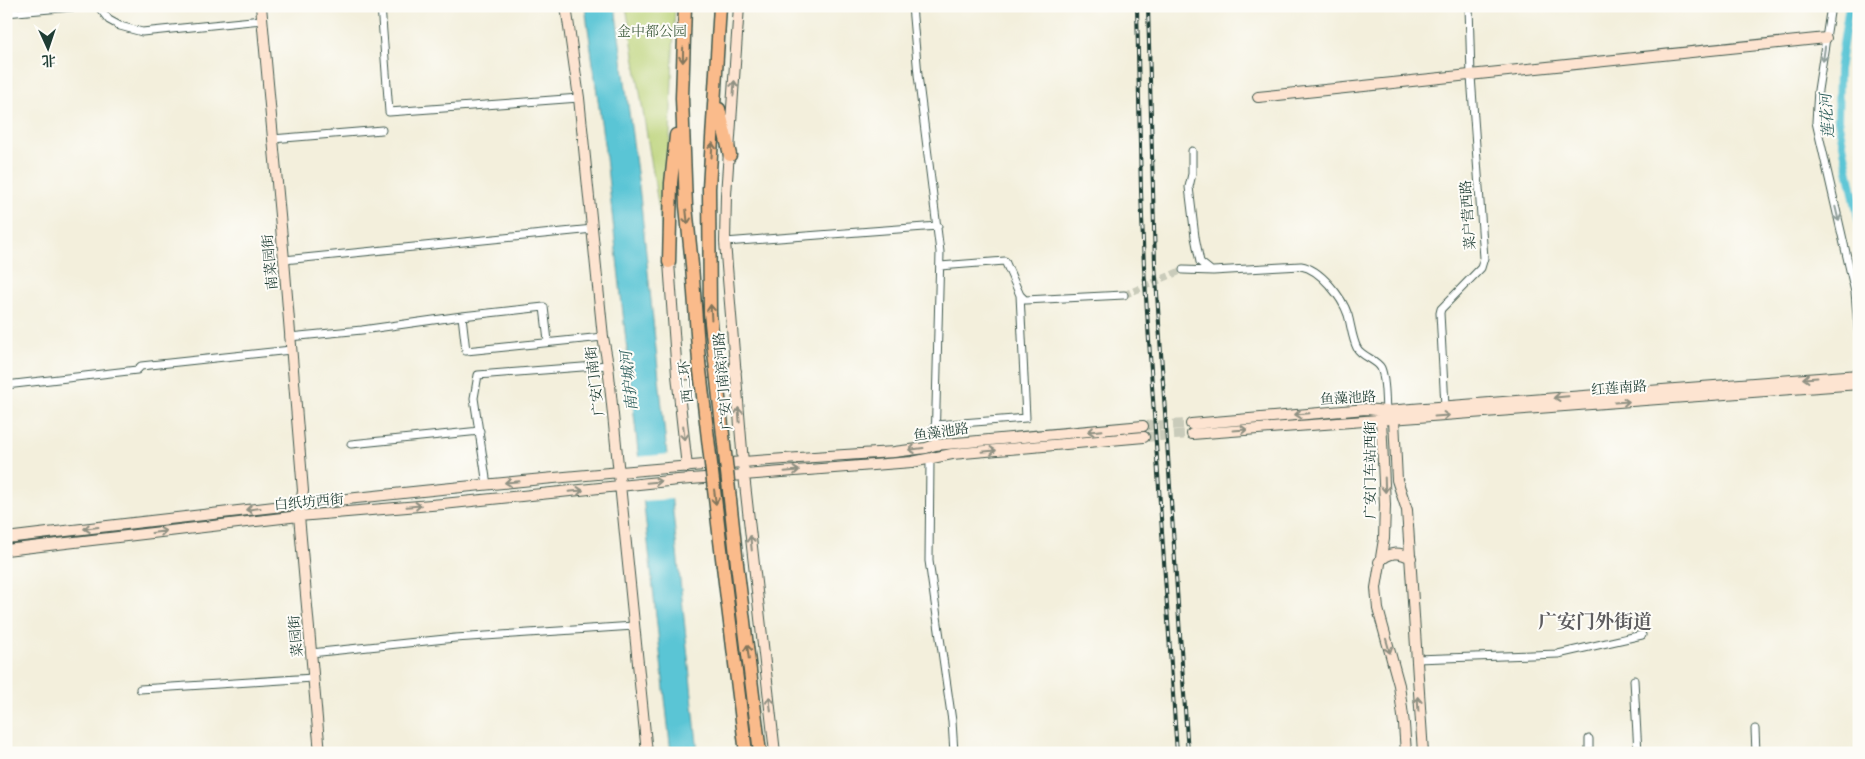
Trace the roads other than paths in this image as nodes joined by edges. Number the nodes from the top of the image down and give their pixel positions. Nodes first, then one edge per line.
1 (83, 6) edge
2 (98, 6) edge
3 (261, 6) edge
4 (381, 6) edge
5 (561, 6) edge
6 (566, 6) edge
7 (684, 6) edge
8 (720, 6) edge
9 (739, 6) edge
10 (912, 6) edge
11 (1469, 6) edge
12 (1831, 6) edge
13 (6, 13) edge
14 (262, 20) junction
15 (1826, 38) junction
16 (1471, 76) junction
17 (716, 97) junction
18 (1258, 97) dead end
19 (682, 98) junction
20 (577, 99) junction
21 (382, 130) dead end
22 (272, 139) junction
23 (1192, 152) dead end
24 (730, 155) junction
25 (938, 226) junction
26 (590, 229) junction
27 (725, 242) junction
28 (284, 260) junction
29 (669, 262) joint
30 (940, 266) junction
31 (1183, 270) tunnel mouth
32 (1213, 271) junction
33 (1020, 295) junction
34 (1124, 295) tunnel mouth
35 (462, 316) junction
36 (601, 337) junction
37 (289, 338) junction
38 (1859, 338) edge
39 (548, 341) junction
40 (291, 350) junction
41 (605, 366) junction
42 (736, 371) junction
43 (677, 375) junction
44 (1859, 375) edge
45 (1859, 384) edge
46 (6, 385) edge
47 (1445, 406) junction
48 (1384, 415) junction
49 (1394, 420) junction
50 (935, 425) junction
51 (1191, 429) tunnel mouth
52 (480, 431) junction
53 (351, 444) dead end
54 (935, 445) junction
55 (930, 460) junction
56 (743, 463) junction
57 (682, 468) junction
58 (616, 472) junction
59 (744, 475) junction
60 (487, 484) junction
61 (622, 486) junction
62 (301, 503) junction
63 (299, 516) junction
64 (6, 538) edge
65 (6, 550) edge
66 (1411, 558) junction
67 (1379, 563) junction
68 (631, 626) junction
69 (1642, 635) dead end
70 (311, 653) junction
71 (1416, 660) junction
72 (314, 678) junction
73 (1634, 680) dead end
74 (140, 689) dead end
75 (1420, 722) junction
76 (1404, 724) junction
77 (1754, 729) dead end
78 (1588, 739) dead end
79 (320, 753) edge
80 (641, 753) edge
81 (646, 753) edge
82 (746, 753) edge
83 (760, 753) edge
84 (776, 753) edge
85 (954, 753) edge
86 (1406, 753) edge
87 (1423, 753) edge
88 (1589, 753) edge
89 (1638, 753) edge
90 (1756, 753) edge

1 - 13 street
2 - 14 street
3 - 14 street, 南菜园街
4 - 20 street
5 - 20 street, 广安门南街
6 - 20 street, 广安门南街
7 -> 19 highway, 西二环
8 - 17 highway
24 -> 9 street, 广安门南滨河路
10 - 25 street
11 - 16 street, 菜户营西路
12 - 15 street
14 - 22 street, 南菜园街
15 - 16 street
15 -> 38 street
16 - 18 street
16 - 47 street, 菜户营西路
17 - 24 highway
83 -> 17 highway, bridge
19 - 29 highway
19 -> 82 highway, 西二环, bridge
20 - 26 street, 广安门南街
21 - 22 street
22 - 28 street, 南菜园街
23 - 32 street
24 - 27 street, 广安门南滨河路
25 - 27 street
25 - 30 street
26 - 28 street
26 - 36 street, 广安门南街
27 - 42 street, 广安门南滨河路
28 - 37 street, 南菜园街
29 - 43 street
30 - 33 street
30 - 50 street
31 - 32 street
32 - 48 street
33 - 34 street
33 - 50 street
35 - 37 street
35 - 39 street
35 - 39 street
36 - 39 street
36 - 41 street, 广安门南街
37 - 40 street, 南菜园街
40 - 46 street
40 - 62 street, 南菜园街
41 - 52 street
41 - 58 street, 广安门南街
42 - 43 street
56 -> 42 street, 广安门南滨河路
43 -> 57 street
44 -> 47 street, 红莲南路
49 -> 45 street, 红莲南路
47 - 48 street, 红莲南路
48 - 49 street, 广安门车站西街
48 - 51 street, 鱼藻池路
48 -> 67 street, 广安门车站西街
49 - 66 street, 广安门车站西街
50 - 54 street
52 - 53 street
52 - 60 street
55 -> 54 street, 鱼藻池路
54 -> 56 street, 鱼藻池路
59 -> 55 street, 鱼藻池路
55 - 85 street
56 - 57 street
56 - 59 street, 广安门南滨河路
57 - 58 street, 白纸坊西街
58 -> 60 street, 白纸坊西街
58 - 61 street, 广安门南街
61 -> 59 street, 白纸坊西街
84 -> 59 street, 广安门南滨河路
60 - 62 street, 白纸坊西街
63 -> 61 street, 白纸坊西街
61 - 68 street, 广安门南街
62 - 63 street, 南菜园街
62 -> 64 street, 白纸坊西街
65 -> 63 street, 白纸坊西街
63 - 70 street, 菜园街
66 - 67 street
66 - 71 street, 广安门车站西街
67 -> 76 street, 广安门车站西街
68 - 70 street
68 - 80 street, 广安门南街
68 - 81 street, 广安门南街
69 - 71 street
70 - 72 street, 菜园街
75 -> 71 street, 广安门车站西街
72 - 74 street
72 - 79 street, 菜园街
73 - 89 street
75 - 76 street
75 - 87 street, 广安门车站西街
76 - 86 street, 广安门车站西街
77 - 90 street
78 - 88 street

